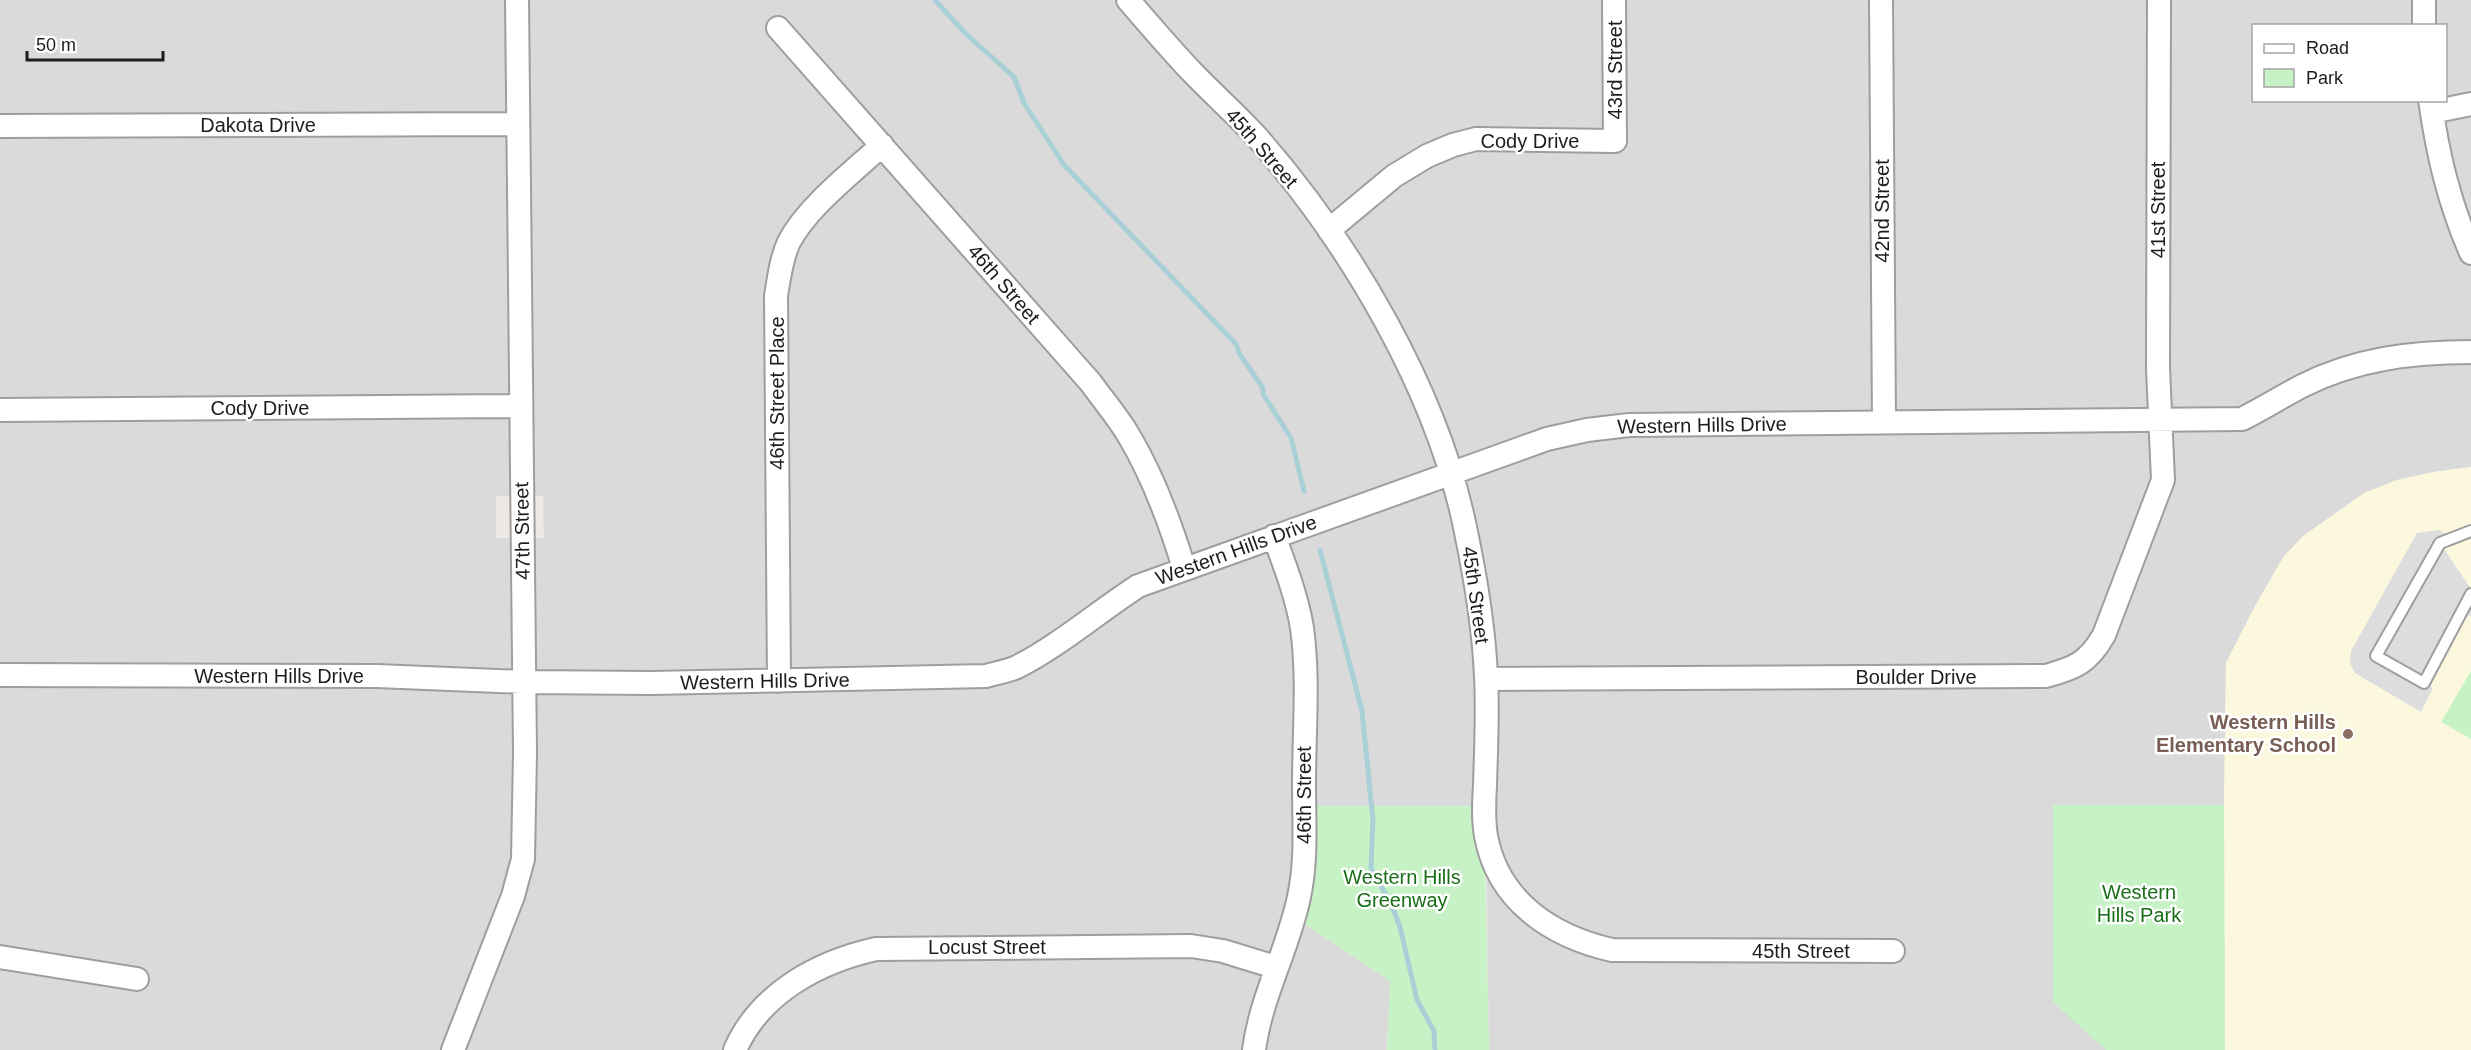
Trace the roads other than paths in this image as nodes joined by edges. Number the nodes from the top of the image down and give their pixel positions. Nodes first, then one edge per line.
1 (517, 0) edge
2 (1128, 0) edge
3 (1614, 0) edge
4 (1881, 0) edge
5 (2159, 0) edge
6 (2424, 0) edge
7 (2424, 24) edge
8 (778, 28) dead end
9 (2471, 104) edge
10 (2431, 106) edge
11 (517, 124) junction
12 (0, 126) edge
13 (1615, 141) joint
14 (882, 145) junction
15 (1329, 230) junction
16 (2471, 253) edge
17 (2471, 352) edge
18 (520, 406) junction
19 (0, 410) edge
20 (2162, 420) junction
21 (1884, 422) junction
22 (1450, 473) junction
23 (2471, 531) edge
24 (1274, 537) junction
25 (1184, 568) junction
26 (2471, 594) edge
27 (0, 675) edge
28 (1486, 679) junction
29 (779, 681) junction
30 (524, 682) junction
31 (1893, 951) dead end
32 (0, 957) edge
33 (1275, 967) junction
34 (137, 979) dead end
35 (453, 1050) edge
36 (735, 1050) edge
37 (1254, 1050) edge

1 - 11 street, 47th Street
2 - 15 street, 45th Street
3 - 13 street, 43rd Street
4 - 21 street, 42nd Street
5 - 20 street, 41st Street
6 - 7 street
8 - 14 street, 46th Street
9 - 10 street
10 - 16 street
11 - 12 street, Dakota Drive
11 - 18 street, 47th Street
13 - 15 street, Cody Drive
14 - 25 street, 46th Street
14 - 29 street, 46th Street Place
15 - 22 street, 45th Street
17 - 20 street, Western Hills Drive
18 - 19 street, Cody Drive
18 - 30 street, 47th Street
20 - 21 street, Western Hills Drive
20 - 28 street, Boulder Drive
21 - 22 street, Western Hills Drive
22 - 24 street, Western Hills Drive
22 - 28 street, 45th Street
23 - 26 lane
24 - 25 street, Western Hills Drive
24 - 33 street, 46th Street
25 - 29 street, Western Hills Drive
27 - 30 street, Western Hills Drive
28 - 31 street, 45th Street
29 - 30 street, Western Hills Drive
30 - 35 street, 47th Street
32 - 34 street
33 - 36 street, Locust Street
33 - 37 street, 46th Street

